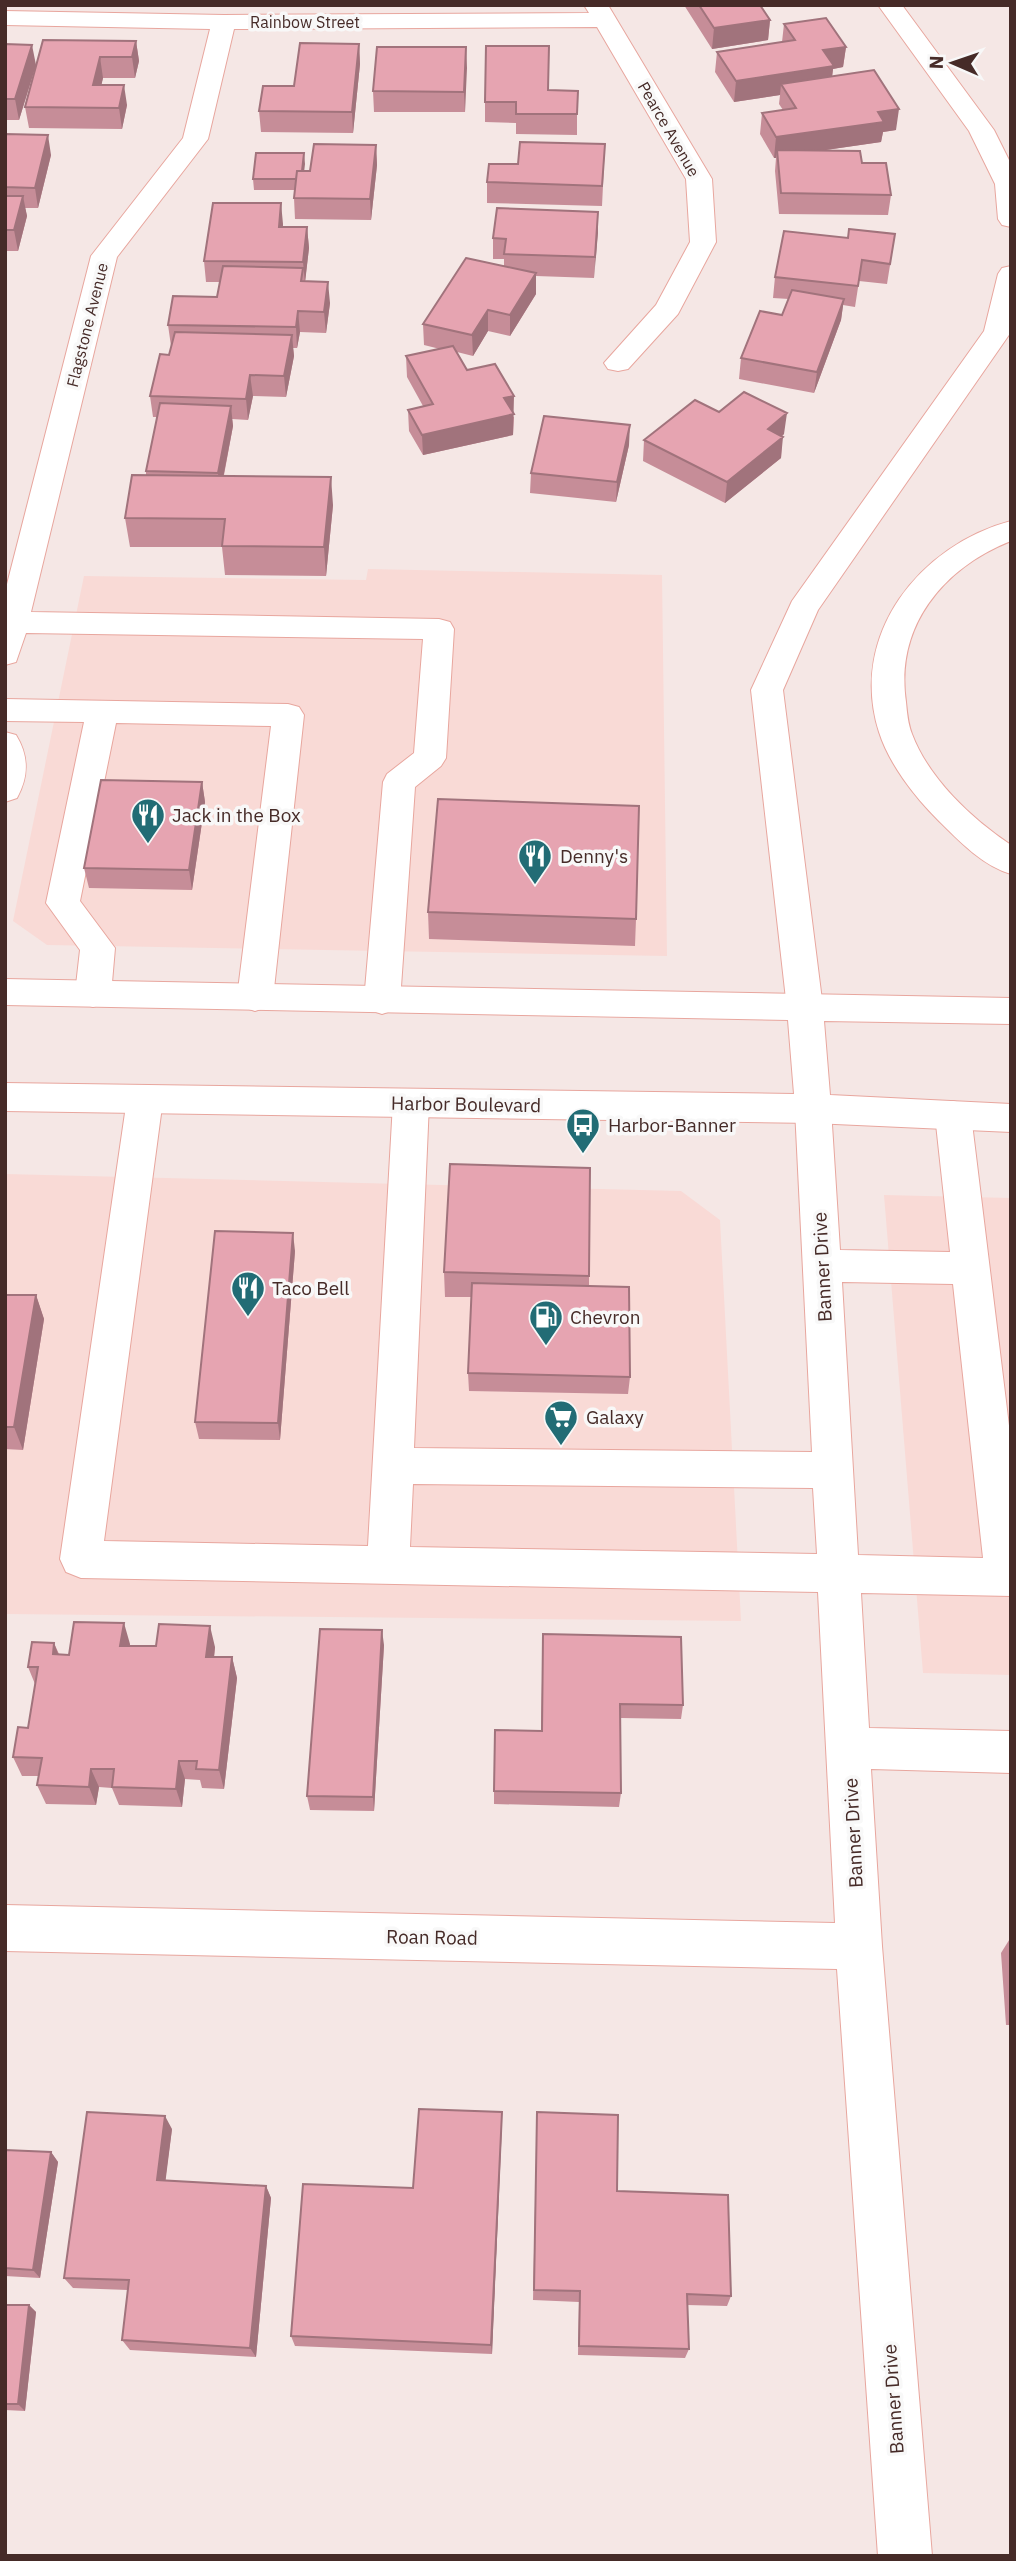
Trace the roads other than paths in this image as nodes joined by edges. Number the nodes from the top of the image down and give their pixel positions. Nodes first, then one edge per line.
1 (890, 5) edge
2 (601, 13) edge
3 (5, 18) edge
4 (224, 22) junction
5 (1011, 219) edge
6 (1011, 274) edge
7 (618, 363) dead end
8 (1011, 530) edge
9 (9, 622) edge
10 (5, 654) edge
11 (5, 710) edge
12 (102, 712) junction
13 (5, 743) edge
14 (5, 790) edge
15 (1011, 862) edge
16 (5, 992) edge
17 (93, 994) junction
18 (255, 998) junction
19 (382, 1001) junction
20 (805, 1008) junction
21 (1011, 1011) edge
22 (5, 1097) edge
23 (145, 1099) junction
24 (411, 1103) junction
25 (813, 1110) junction
26 (953, 1115) junction
27 (1011, 1118) edge
28 (822, 1266) junction
29 (971, 1268) junction
30 (393, 1465) junction
31 (834, 1470) junction
32 (388, 1566) junction
33 (839, 1574) junction
34 (1008, 1577) edge
35 (849, 1748) junction
36 (1011, 1752) edge
37 (5, 1928) edge
38 (859, 1946) junction
39 (905, 2556) edge

1 - 5 main road
2 - 4 main road, Rainbow Street
2 - 7 main road, Pearce Avenue
3 - 4 main road, Rainbow Street
4 - 9 main road, Flagstone Avenue
6 - 20 main road, Banner Drive
8 - 15 main road
9 - 10 main road, Flagstone Avenue
9 - 19 main road
11 - 12 main road
12 - 17 main road
12 - 18 main road
13 - 14 main road
16 - 17 main road
17 - 18 main road
18 - 19 main road
19 - 20 main road
20 - 21 main road
20 - 25 main road, Banner Drive
22 - 23 main road, Harbor Boulevard
23 - 24 main road, Harbor Boulevard
23 - 32 main road
24 - 25 main road, Harbor Boulevard
24 - 30 main road
25 - 26 main road, Harbor Boulevard
25 - 28 main road, Banner Drive
26 - 27 main road, Harbor Boulevard
26 - 29 main road
28 - 29 main road
28 - 31 main road, Banner Drive
29 - 34 main road
30 - 31 main road
30 - 32 main road
31 - 33 main road, Banner Drive
32 - 33 main road
33 - 34 main road
33 - 35 main road, Banner Drive
35 - 36 main road
35 - 38 main road, Banner Drive
37 - 38 main road, Roan Road
38 - 39 main road, Banner Drive

